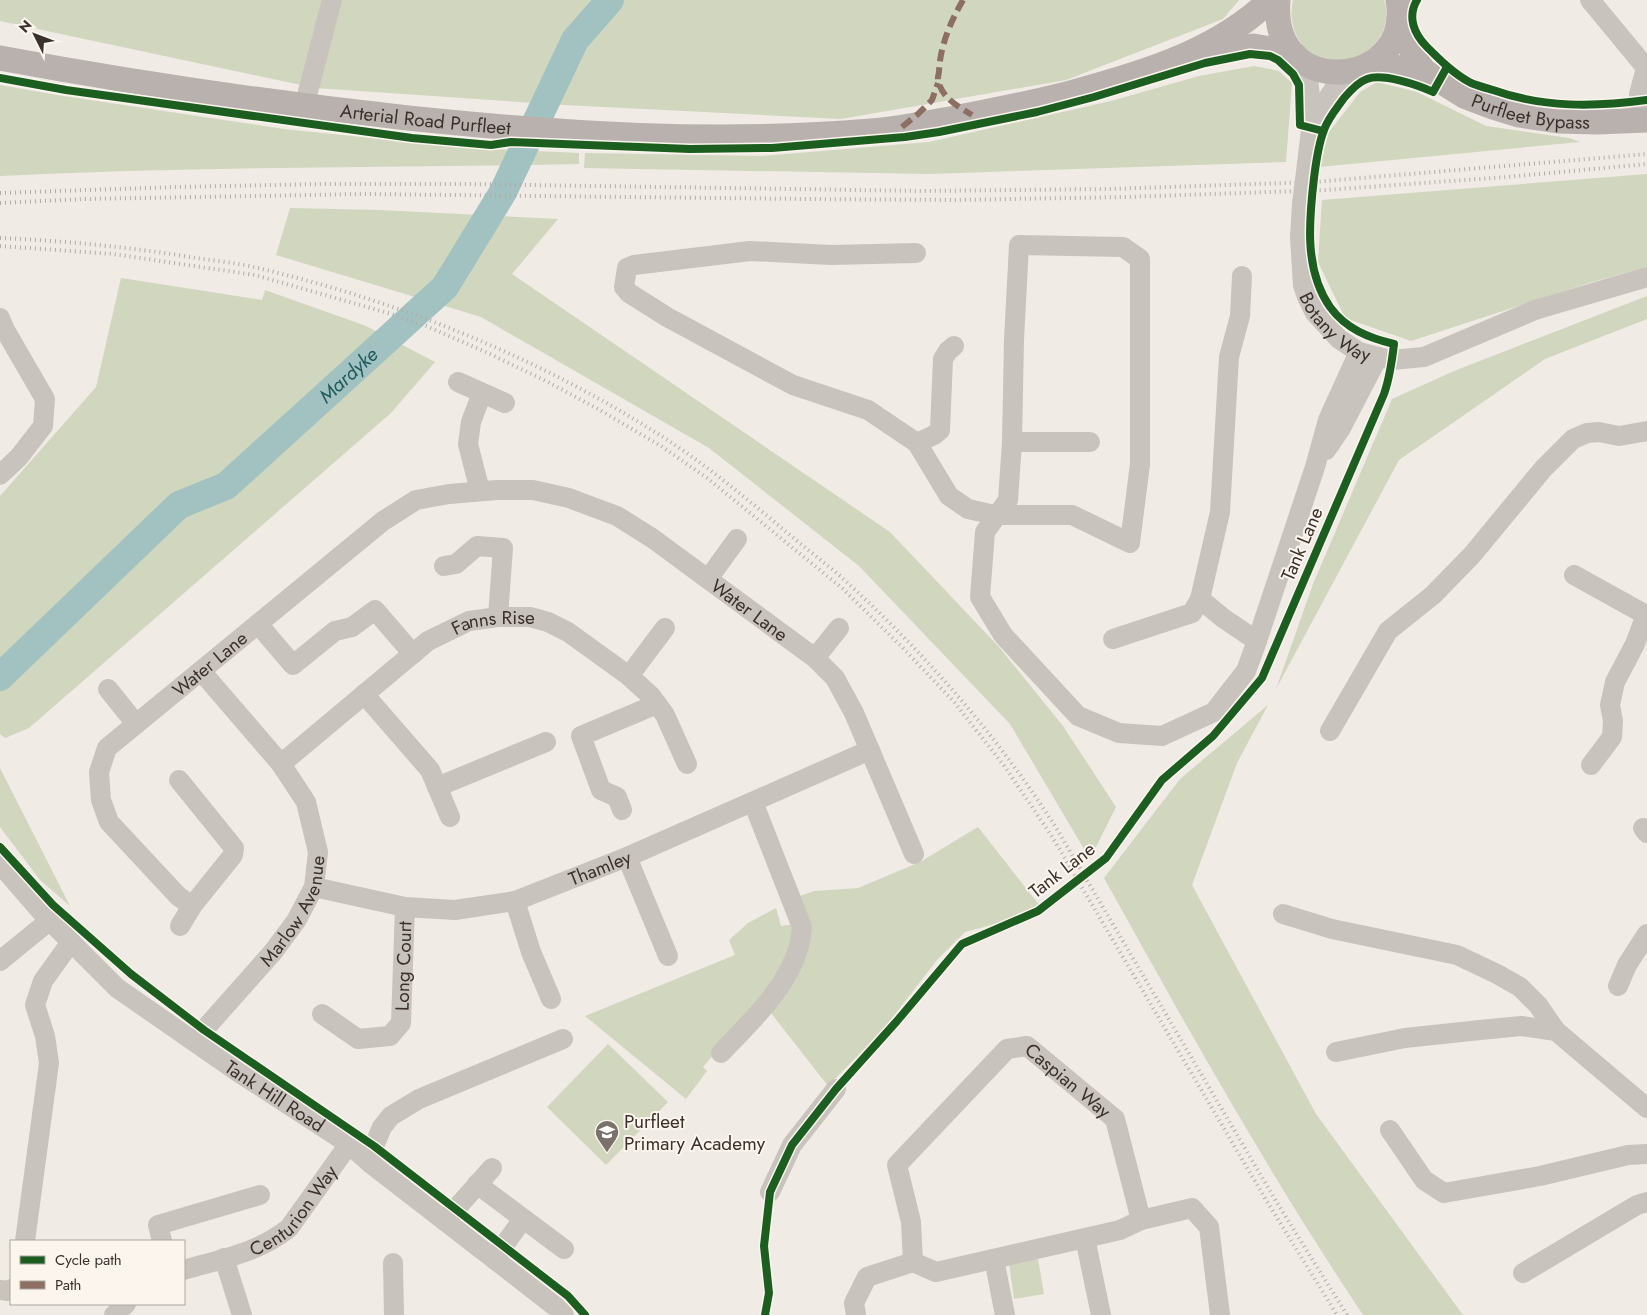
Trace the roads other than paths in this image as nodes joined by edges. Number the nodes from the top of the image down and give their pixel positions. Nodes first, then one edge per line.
1 (332, 0) edge
2 (1270, 0) edge
3 (1278, 0) edge
4 (1590, 0) edge
5 (1400, 7) edge
6 (0, 58) edge
7 (1300, 59) junction
8 (1174, 60) junction
9 (1362, 68) junction
10 (1647, 68) edge
11 (1424, 71) junction
12 (304, 107) junction
13 (1643, 120) edge
14 (1311, 130) junction
15 (916, 253) dead end
16 (1242, 276) dead end
17 (1647, 277) edge
18 (0, 318) edge
19 (954, 346) dead end
20 (1368, 355) junction
21 (458, 382) dead end
22 (482, 393) junction
23 (505, 403) dead end
24 (1647, 432) edge
25 (1012, 442) junction
26 (1090, 442) dead end
27 (917, 443) junction
28 (0, 475) edge
29 (480, 491) junction
30 (995, 515) junction
31 (737, 539) dead end
32 (444, 566) dead end
33 (1574, 575) dead end
34 (708, 579) junction
35 (1200, 599) junction
36 (1646, 615) edge
37 (498, 617) junction
38 (258, 624) junction
39 (665, 628) dead end
40 (839, 628) dead end
41 (1113, 639) dead end
42 (1258, 641) junction
43 (413, 654) junction
44 (815, 658) junction
45 (201, 671) junction
46 (629, 676) junction
47 (108, 689) dead end
48 (364, 694) junction
49 (657, 704) junction
50 (136, 724) junction
51 (1330, 731) dead end
52 (546, 742) dead end
53 (870, 750) junction
54 (281, 764) junction
55 (687, 764) dead end
56 (1591, 764) dead end
57 (179, 780) dead end
58 (437, 787) junction
59 (753, 802) junction
60 (622, 810) dead end
61 (450, 817) dead end
62 (914, 854) dead end
63 (627, 858) junction
64 (0, 864) edge
65 (314, 888) junction
66 (515, 901) junction
67 (192, 906) junction
68 (405, 907) junction
69 (1283, 914) dead end
70 (49, 920) junction
71 (180, 926) dead end
72 (1647, 934) edge
73 (71, 942) junction
74 (668, 956) dead end
75 (0, 961) edge
76 (1618, 986) dead end
77 (551, 999) dead end
78 (322, 1014) dead end
79 (1556, 1031) junction
80 (563, 1039) dead end
81 (194, 1041) junction
82 (1336, 1052) dead end
83 (722, 1053) dead end
84 (836, 1089) dead end
85 (1647, 1108) edge
86 (1390, 1130) dead end
87 (348, 1144) junction
88 (1647, 1154) edge
89 (370, 1163) junction
90 (492, 1168) dead end
91 (477, 1184) junction
92 (770, 1192) dead end
93 (260, 1195) dead end
94 (1647, 1202) edge
95 (523, 1220) junction
96 (1142, 1220) junction
97 (445, 1221) junction
98 (1085, 1238) junction
99 (25, 1240) edge
100 (162, 1240) edge
101 (564, 1249) dead end
102 (224, 1258) junction
103 (494, 1259) junction
104 (994, 1259) junction
105 (913, 1262) junction
106 (392, 1263) dead end
107 (185, 1270) edge
108 (1523, 1273) dead end
109 (125, 1305) edge
110 (114, 1315) edge
111 (242, 1315) edge
112 (394, 1315) edge
113 (564, 1315) edge
114 (856, 1315) edge
115 (1005, 1315) edge
116 (1100, 1315) edge
117 (1220, 1315) edge

1 - 12 street
2 - 8 main road, Arterial Road Purfleet
3 - 7 main road
4 - 10 street
5 - 9 main road
5 - 11 main road, Purfleet Bypass
6 - 12 main road, Arterial Road Purfleet
7 - 8 main road, Arterial Road Purfleet
7 - 9 main road, Arterial Road Purfleet
7 - 14 street, Botany Way
8 - 12 main road, Arterial Road Purfleet
9 - 11 main road, Purfleet Bypass
9 - 14 street, Botany Way
10 - 13 street
11 - 13 main road, Purfleet Bypass
14 - 20 street, Botany Way, bridge
15 - 27 street
16 - 35 street
17 - 20 street, Botany Way
18 - 28 street
19 - 27 street
20 - 42 street
21 - 22 street
22 - 23 street
22 - 29 street
24 - 51 street
25 - 26 street
25 - 30 street
25 - 30 street
27 - 30 street
29 - 34 street, Water Lane
29 - 38 street, Water Lane
30 - 42 street
31 - 34 street
32 - 37 street
33 - 36 street
34 - 44 street, Water Lane
35 - 41 street
35 - 42 street
36 - 56 street
37 - 43 street, Fanns Rise
37 - 46 street, Fanns Rise
38 - 43 street
38 - 45 street, Water Lane
39 - 46 street
40 - 44 street
43 - 48 street, Fanns Rise
44 - 53 street, Water Lane
45 - 50 street, Water Lane
45 - 54 street, Marlow Avenue
46 - 49 street, Fanns Rise
47 - 50 street
48 - 54 street, Fanns Rise
48 - 58 street
49 - 55 street, Fanns Rise
49 - 60 street
50 - 67 street, Water Lane
52 - 58 street
53 - 59 street, Thamley
53 - 62 street, Water Lane
54 - 65 street, Marlow Avenue
57 - 67 street
58 - 61 street
59 - 63 street, Thamley
59 - 83 street
63 - 66 street, Thamley
63 - 74 street
64 - 70 street, Tank Hill Road
65 - 68 street, Thamley
65 - 81 street, Marlow Avenue
66 - 68 street, Thamley
66 - 77 street
67 - 71 street
68 - 78 street, Long Court
69 - 79 street
70 - 73 street, Tank Hill Road
70 - 75 street
72 - 76 street
73 - 81 street, Tank Hill Road
73 - 99 street
79 - 82 street
79 - 85 street
80 - 89 street
81 - 87 street, Tank Hill Road
84 - 92 street
86 - 88 street
87 - 89 street, Tank Hill Road
87 - 102 street, Centurion Way
89 - 97 street, Tank Hill Road
90 - 91 street
91 - 95 street
91 - 97 street
93 - 100 street
94 - 108 street
95 - 101 street
95 - 103 street
96 - 98 street
96 - 105 street, Caspian Way
96 - 117 street
97 - 103 street, Tank Hill Road
98 - 104 street
98 - 116 street
102 - 107 street, Centurion Way
102 - 111 street
103 - 113 street, Tank Hill Road
104 - 105 street
104 - 115 street
105 - 114 street
106 - 112 street
109 - 110 street

